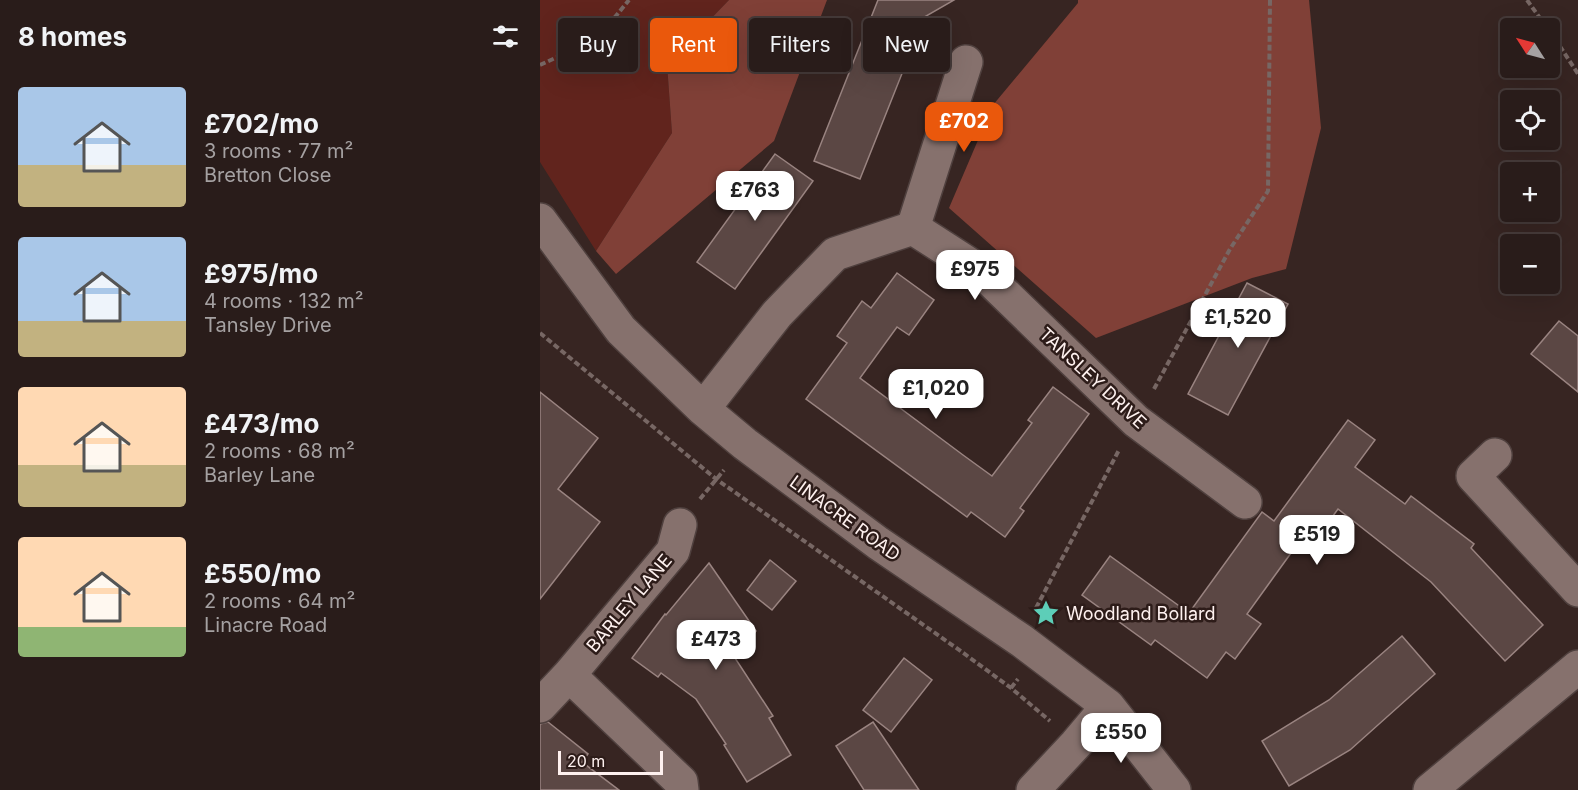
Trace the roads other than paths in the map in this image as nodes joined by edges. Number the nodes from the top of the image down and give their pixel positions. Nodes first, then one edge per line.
1 (966, 62) dead end
2 (540, 220) edge
3 (913, 228) junction
4 (703, 409) junction
5 (1496, 455) dead end
6 (1245, 502) dead end
7 (680, 525) road end
8 (1578, 590) edge
9 (1578, 667) edge
10 (569, 675) junction
11 (540, 706) edge
12 (1108, 706) junction
13 (682, 790) edge
14 (1033, 790) edge
15 (1174, 790) edge
16 (1430, 790) edge

1 - 3 street
2 - 4 street, LINACRE ROAD
3 - 4 street
3 - 6 street, TANSLEY DRIVE
4 - 12 street, LINACRE ROAD
5 - 8 street
7 - 10 street, BARLEY LANE
9 - 16 street
10 - 11 street, BARLEY LANE
10 - 13 street
12 - 14 street
12 - 15 street, LINACRE ROAD

